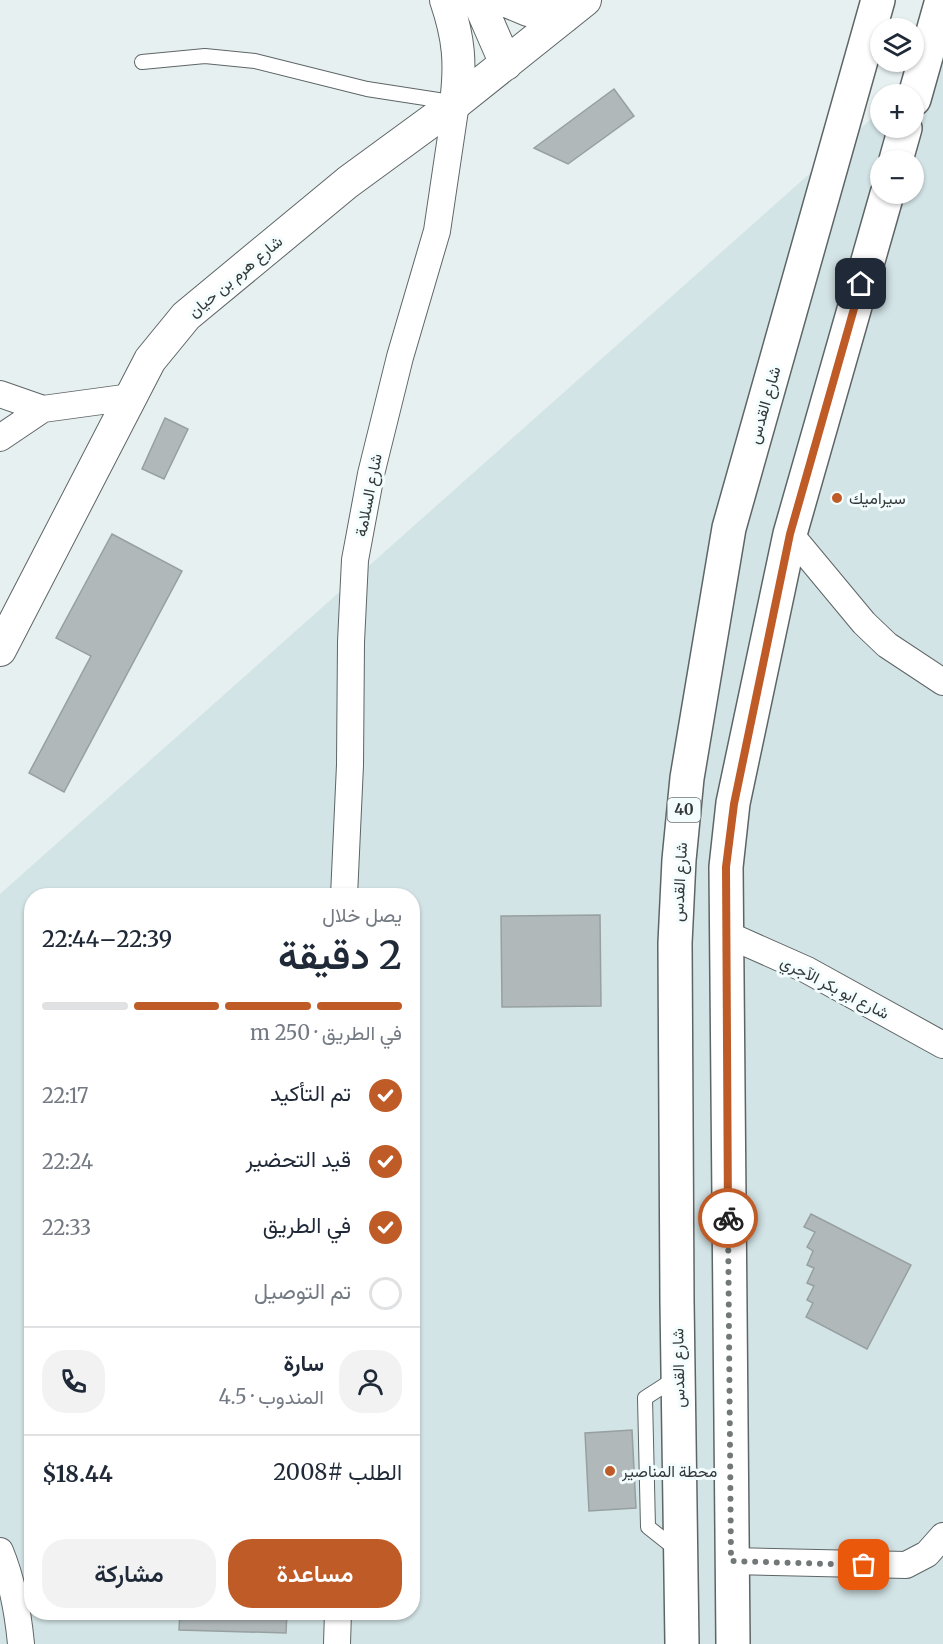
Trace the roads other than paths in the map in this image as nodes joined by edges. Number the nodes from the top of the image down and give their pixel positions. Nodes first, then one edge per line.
1 (446, 0) edge
2 (478, 0) edge
3 (504, 0) edge
4 (879, 0) edge
5 (942, 0) edge
6 (575, 8) edge
7 (142, 62) dead end
8 (506, 64) junction
9 (918, 84) edge
10 (456, 103) junction
11 (884, 204) edge
12 (0, 394) edge
13 (131, 397) junction
14 (43, 409) junction
15 (0, 438) edge
16 (790, 534) junction
17 (0, 650) edge
18 (943, 682) edge
19 (344, 888) edge
20 (726, 934) junction
21 (943, 1044) edge
22 (943, 1536) edge
23 (0, 1551) edge
24 (731, 1561) junction
25 (338, 1620) edge
26 (21, 1644) edge
27 (337, 1644) edge
28 (682, 1644) edge
29 (733, 1644) edge

1 - 10 street
2 - 8 street
3 - 6 street
4 - 28 highway, شارع القدس / 40
5 - 9 highway
6 - 8 street, شارع هرم بن حيان
7 - 10 lane
8 - 10 street, شارع هرم بن حيان
10 - 13 street, شارع هرم بن حيان
10 - 19 street, شارع السلامة
11 - 16 highway
12 - 14 street
13 - 14 street
13 - 17 street, شارع هرم بن حيان
14 - 15 street
16 - 18 street
16 - 20 highway
20 - 21 street, شارع ابو بكر الآجري
20 - 24 highway
22 - 24 street
23 - 26 street
24 - 29 highway
25 - 27 street

